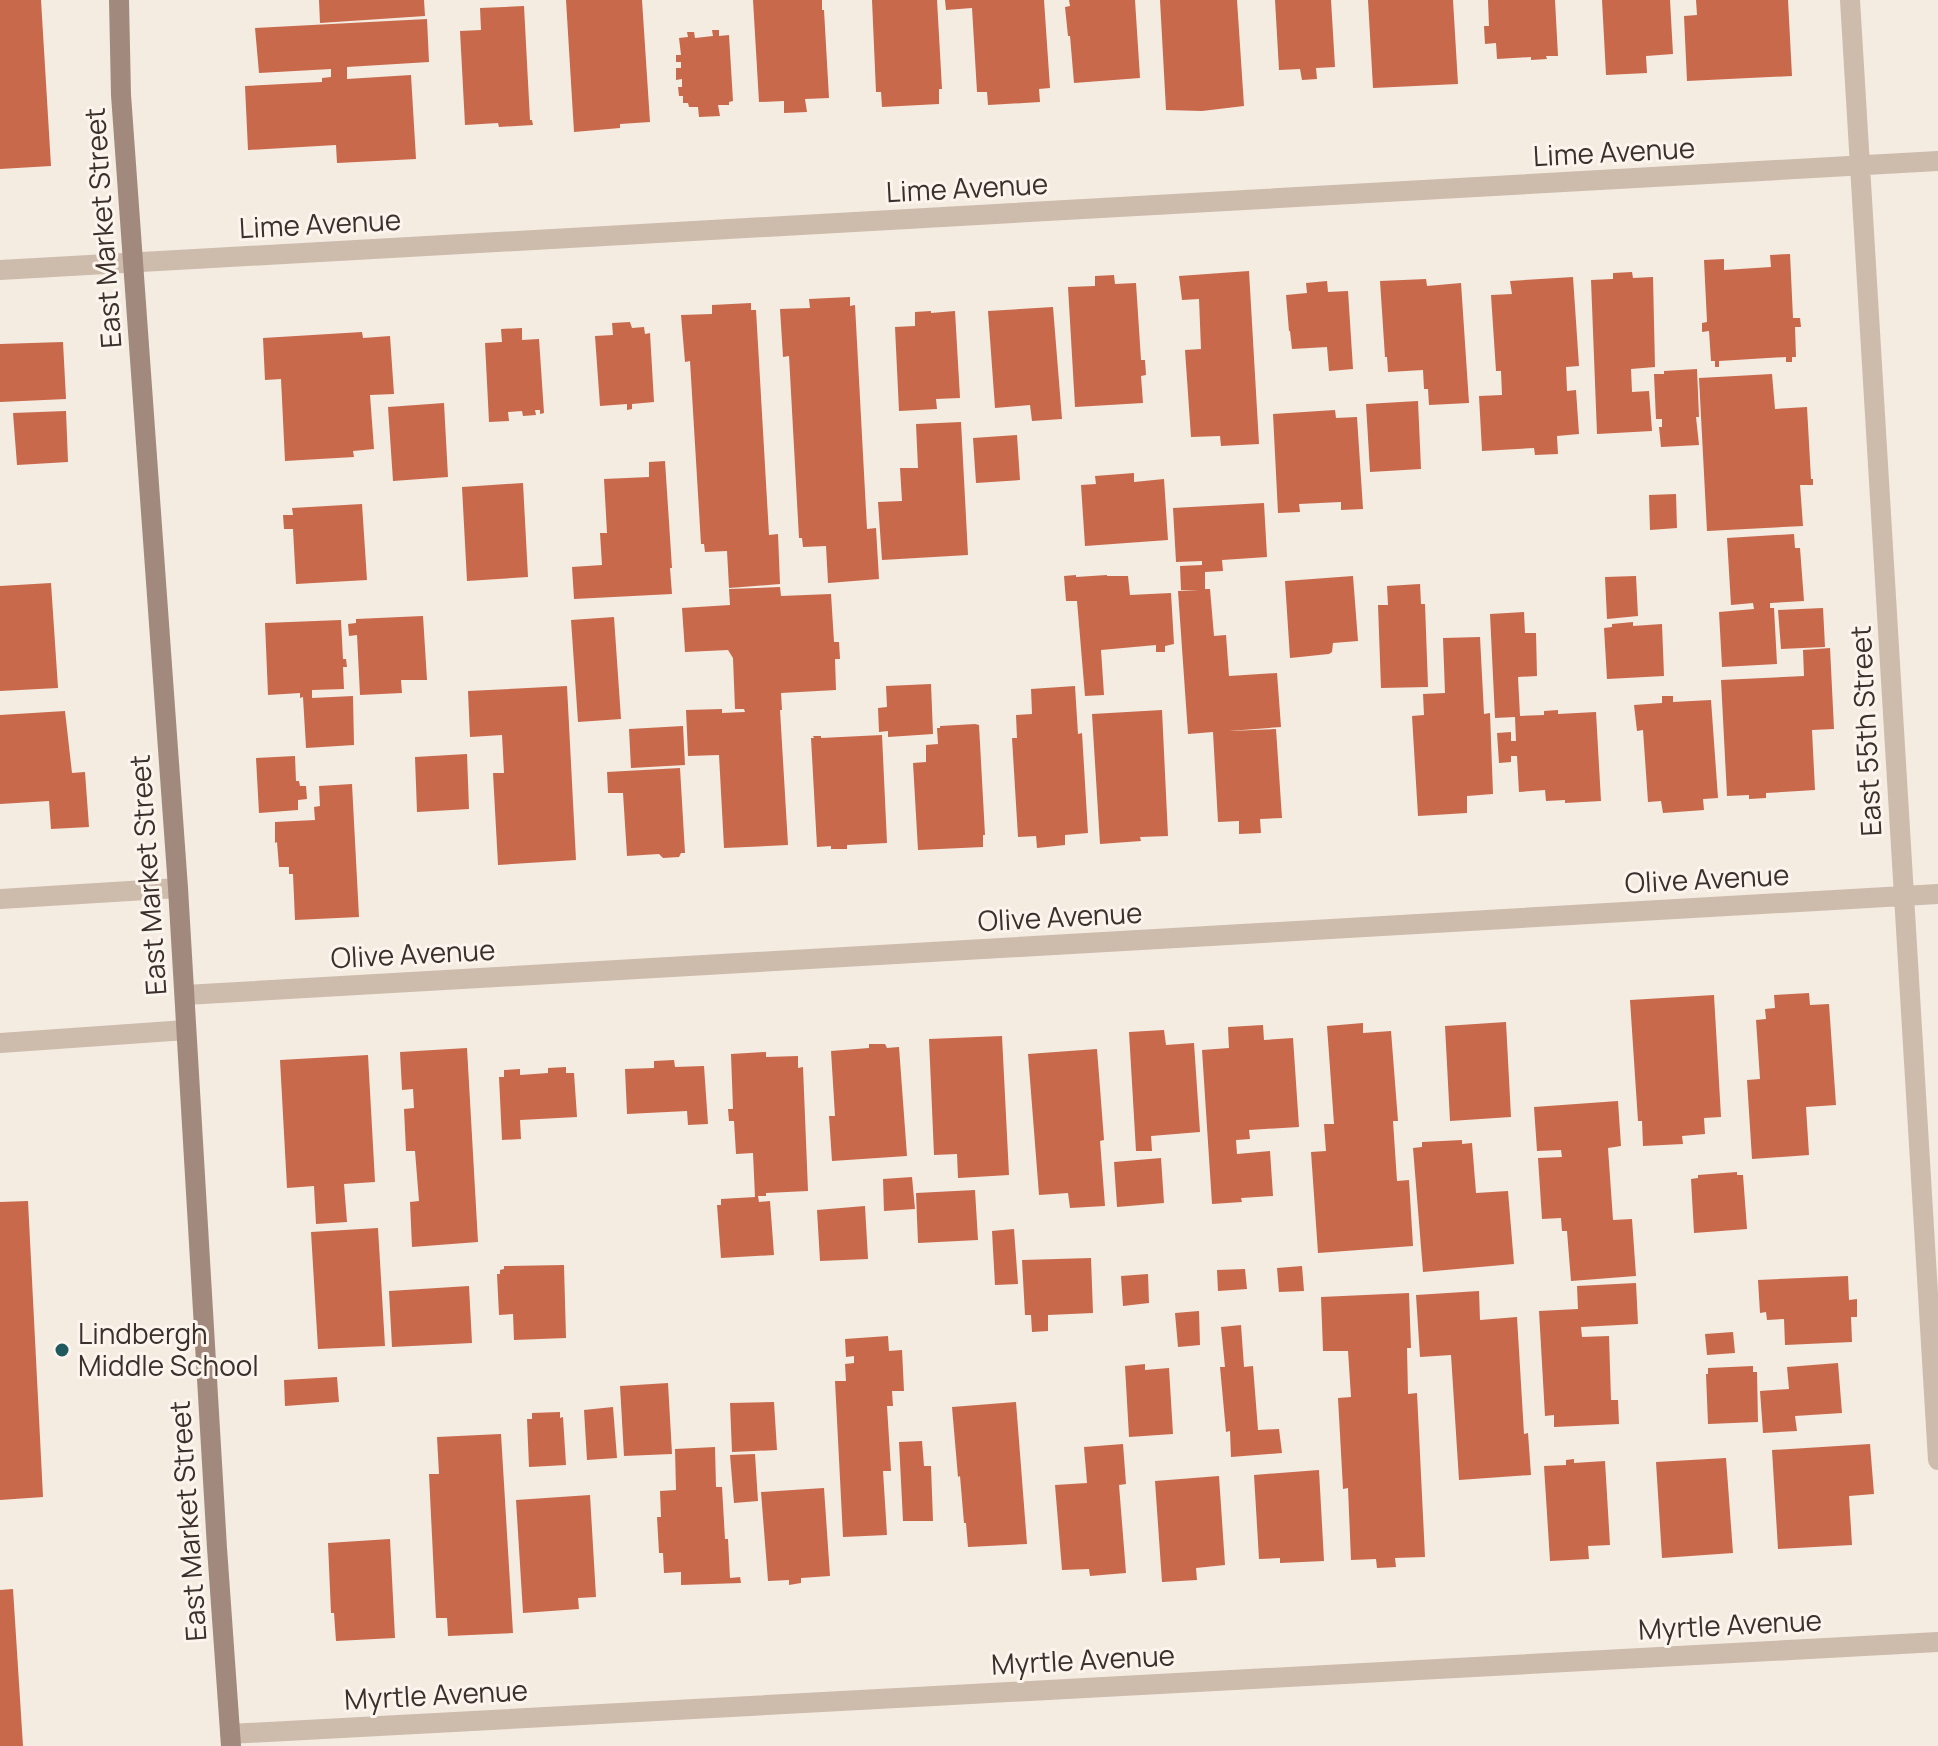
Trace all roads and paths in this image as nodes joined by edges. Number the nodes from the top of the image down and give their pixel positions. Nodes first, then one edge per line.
1 (119, 0) edge
2 (1850, 0) edge
3 (1938, 161) edge
4 (1861, 166) junction
5 (134, 263) junction
6 (0, 270) edge
7 (178, 888) junction
8 (1938, 894) edge
9 (1903, 896) junction
10 (0, 899) edge
11 (185, 995) junction
12 (186, 1030) junction
13 (0, 1043) edge
14 (1938, 1460) edge
15 (1938, 1642) edge
16 (231, 1740) edge

1 - 5 street, East Market Street
2 - 4 street, East 55th Street
3 - 4 street, Lime Avenue
4 - 5 street, Lime Avenue
4 - 9 street, East 55th Street
5 - 6 street, Lime Avenue
5 - 7 street, East Market Street
7 - 10 street
7 - 11 street, East Market Street
8 - 9 street, Olive Avenue
9 - 11 street, Olive Avenue
9 - 14 street, East 55th Street
11 - 12 street, East Market Street
12 - 13 street
12 - 16 street, East Market Street
15 - 16 street, Myrtle Avenue

